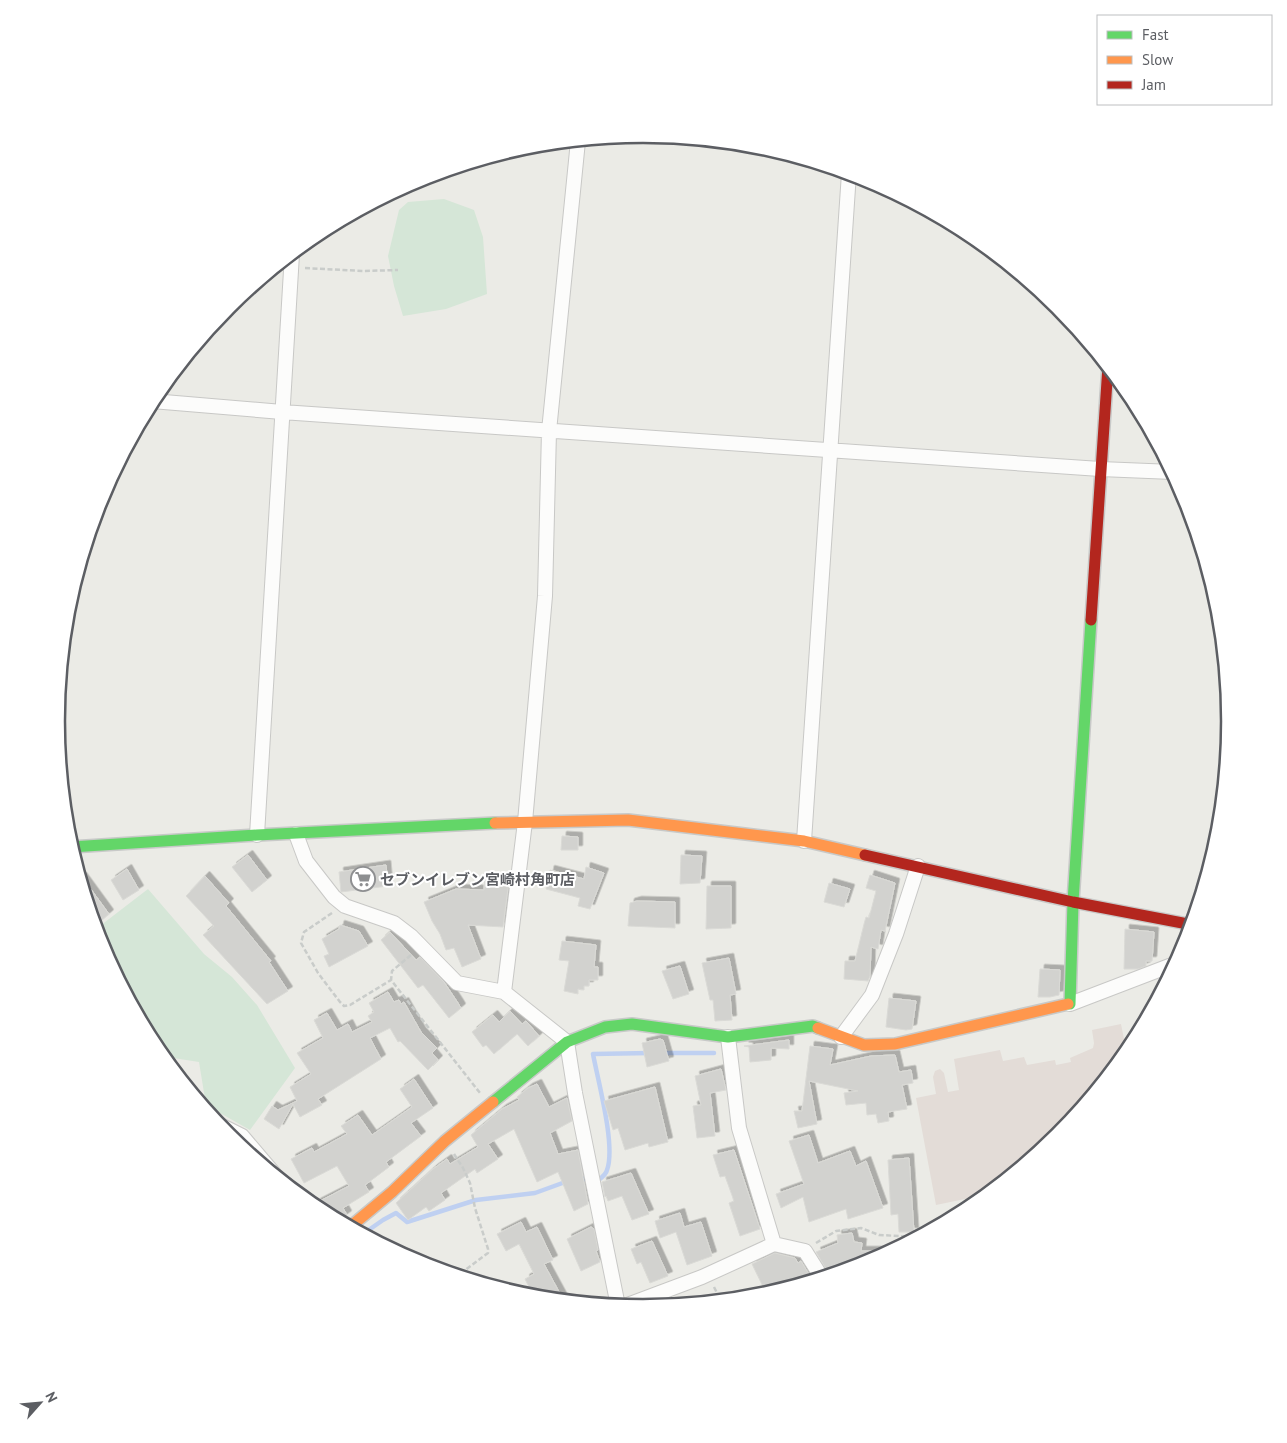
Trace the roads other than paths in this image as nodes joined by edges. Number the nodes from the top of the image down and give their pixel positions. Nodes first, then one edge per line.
1 (577, 147) edge
2 (848, 181) edge
3 (292, 262) edge
4 (1107, 376) edge
5 (160, 403) edge
6 (282, 412) junction
7 (549, 431) junction
8 (830, 449) junction
9 (1100, 469) junction
10 (1165, 472) edge
11 (525, 822) junction
12 (296, 834) junction
13 (257, 835) junction
14 (804, 841) junction
15 (79, 846) edge
16 (918, 866) junction
17 (1073, 902) junction
18 (1185, 924) edge
19 (1167, 967) edge
20 (504, 992) junction
21 (1070, 1004) junction
22 (728, 1037) junction
23 (841, 1037) junction
24 (567, 1042) junction
25 (237, 1133) edge
26 (250, 1145) edge
27 (355, 1223) edge
28 (774, 1244) junction
29 (818, 1272) edge
30 (617, 1299) edge
31 (641, 1300) edge

1 - 7 street
2 - 8 street
3 - 6 street
4 - 9 street
5 - 6 street
6 - 7 street
6 - 13 street
7 - 8 street
7 - 11 street
8 - 9 street
8 - 14 street
9 - 10 street
9 - 17 street
11 - 12 street
11 - 14 street
11 - 20 street
12 - 13 street
12 - 20 street
13 - 15 street
14 - 16 street
16 - 17 street
16 - 23 street
17 - 18 street
17 - 21 street
19 - 21 street
20 - 24 street
21 - 23 street
22 - 23 street
22 - 24 street
22 - 28 street
24 - 27 street
24 - 30 street
25 - 26 street
28 - 29 street
28 - 31 street

